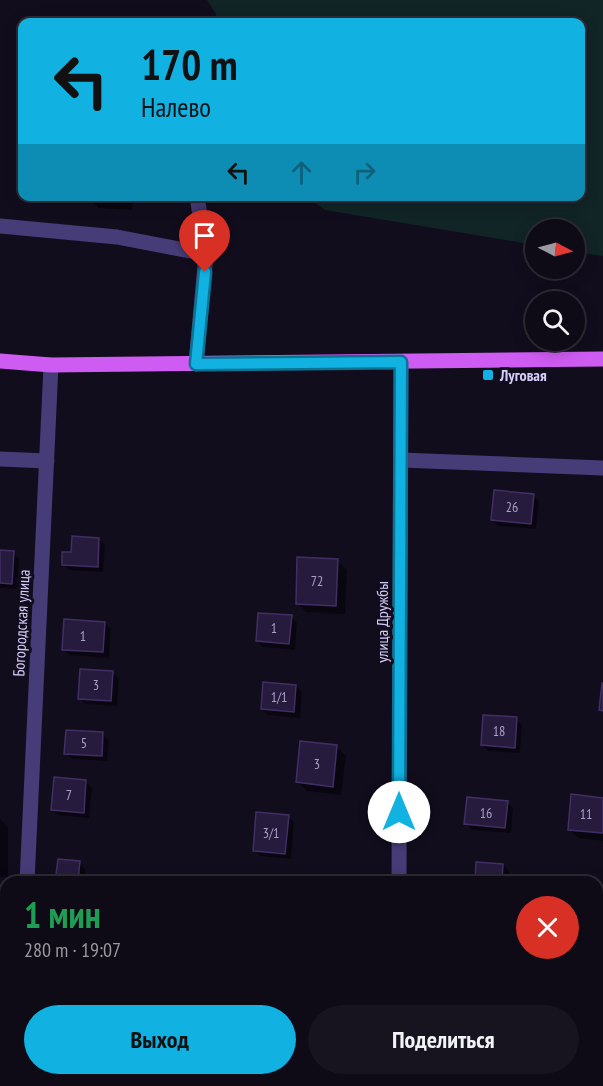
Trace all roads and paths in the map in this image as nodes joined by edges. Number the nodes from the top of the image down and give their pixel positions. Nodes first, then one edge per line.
1 (198, 201) edge
2 (0, 226) edge
3 (206, 254) junction
4 (603, 359) edge
5 (0, 361) edge
6 (401, 362) junction
7 (196, 364) junction
8 (51, 365) junction
9 (0, 459) edge
10 (400, 460) junction
11 (47, 461) junction
12 (603, 468) edge
13 (27, 876) edge
14 (399, 876) edge

1 - 3 street
2 - 3 street
3 - 7 street
4 - 6 main road
5 - 8 main road
6 - 7 main road
6 - 10 street, улица Дружбы
7 - 8 main road
8 - 11 street, Богородская улица
9 - 11 street
10 - 12 street
10 - 14 street, улица Дружбы
11 - 13 street, Богородская улица

